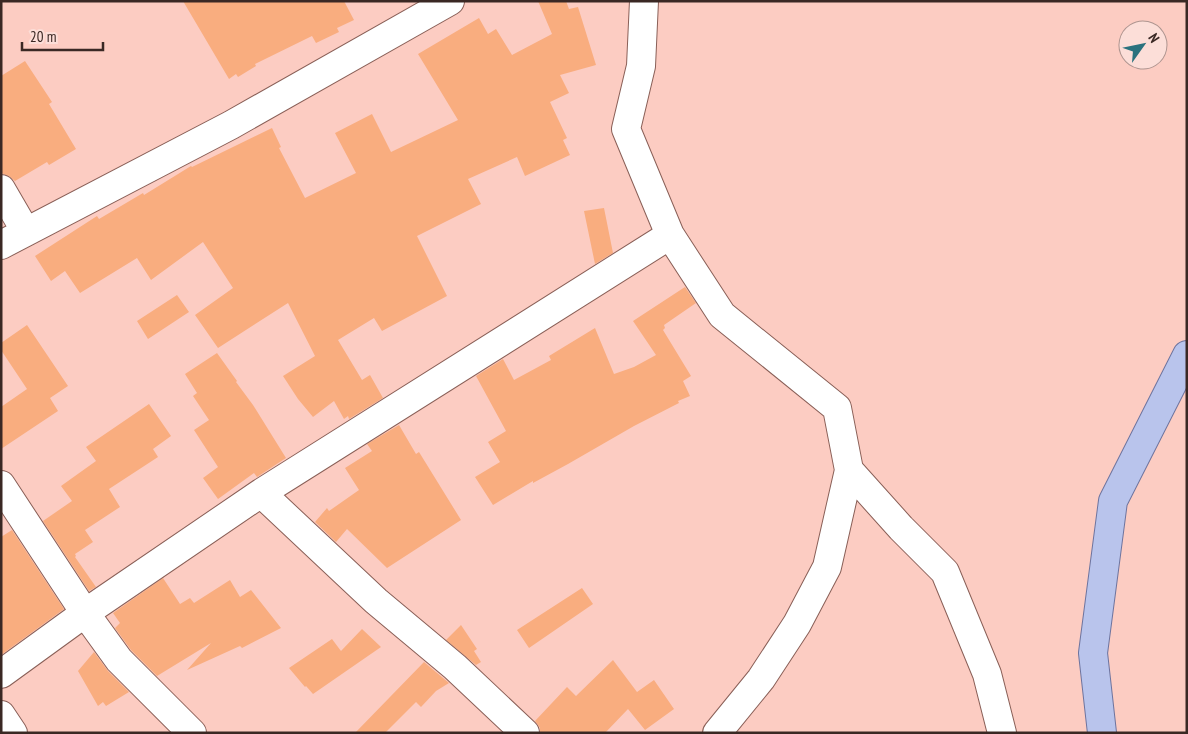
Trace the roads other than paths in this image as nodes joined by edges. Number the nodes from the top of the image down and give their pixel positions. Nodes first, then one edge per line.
1 (449, 1) edge
2 (644, 1) edge
3 (1, 189) edge
4 (26, 232) junction
5 (670, 235) junction
6 (1, 245) edge
7 (1187, 355) edge
8 (849, 470) junction
9 (1, 485) edge
10 (260, 494) junction
11 (85, 613) junction
12 (1, 674) edge
13 (1, 715) edge
14 (13, 733) edge
15 (192, 733) edge
16 (524, 733) edge
17 (717, 733) edge
18 (1002, 733) edge
19 (1102, 733) edge

1 - 4 street
2 - 5 street
3 - 4 street
4 - 6 street
5 - 8 street
5 - 10 street
7 - 19 main road
8 - 17 street
8 - 18 street
9 - 11 street
10 - 11 street
10 - 16 street
11 - 12 street
11 - 15 street
13 - 14 street

